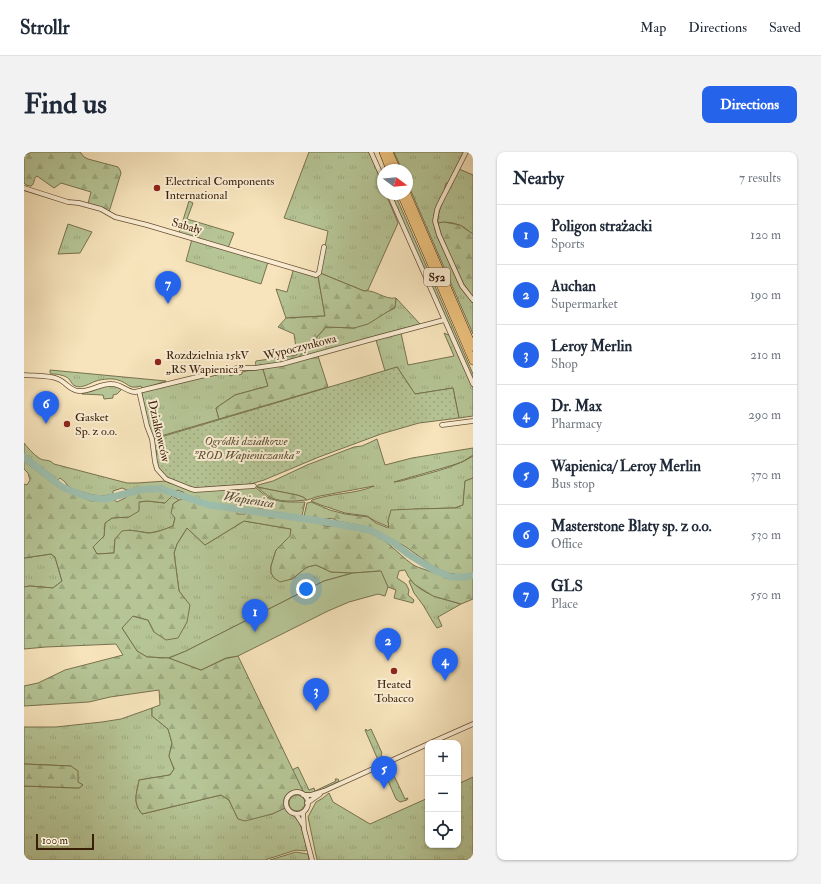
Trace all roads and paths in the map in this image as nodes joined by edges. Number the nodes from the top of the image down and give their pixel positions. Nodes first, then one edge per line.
1 (371, 152) edge
2 (382, 152) edge
3 (389, 152) edge
4 (466, 152) edge
5 (387, 164) edge
6 (394, 164) edge
7 (377, 166) edge
8 (24, 188) edge
9 (392, 200) edge
10 (404, 200) edge
11 (410, 200) edge
12 (324, 247) dead end
13 (473, 300) edge
14 (444, 320) junction
15 (473, 347) edge
16 (473, 361) edge
17 (24, 375) edge
18 (473, 384) edge
19 (139, 391) junction
20 (473, 421) edge
21 (442, 425) dead end
22 (254, 486) dead end
23 (473, 724) edge
24 (438, 740) edge
25 (425, 746) edge
26 (324, 791) junction
27 (303, 795) junction
28 (307, 803) junction
29 (303, 812) junction
30 (296, 814) junction
31 (304, 829) junction
32 (312, 860) edge

1 - 7 street
2 - 5 highway
3 - 6 highway
4 - 13 street
8 - 12 street, Sabały
9 - 14 street
10 - 16 highway, S52
11 - 15 highway, S52
14 - 18 street
14 - 19 street, Wypoczynkowa
17 - 19 street, Wypoczynkowa
19 - 22 street, Działkowców
20 - 21 street
23 - 24 street
25 - 26 street
26 - 27 street
26 - 28 street
27 - 28 street
27 - 30 street
28 - 29 street
29 - 30 street
29 - 31 street
30 - 31 street
31 - 32 street

